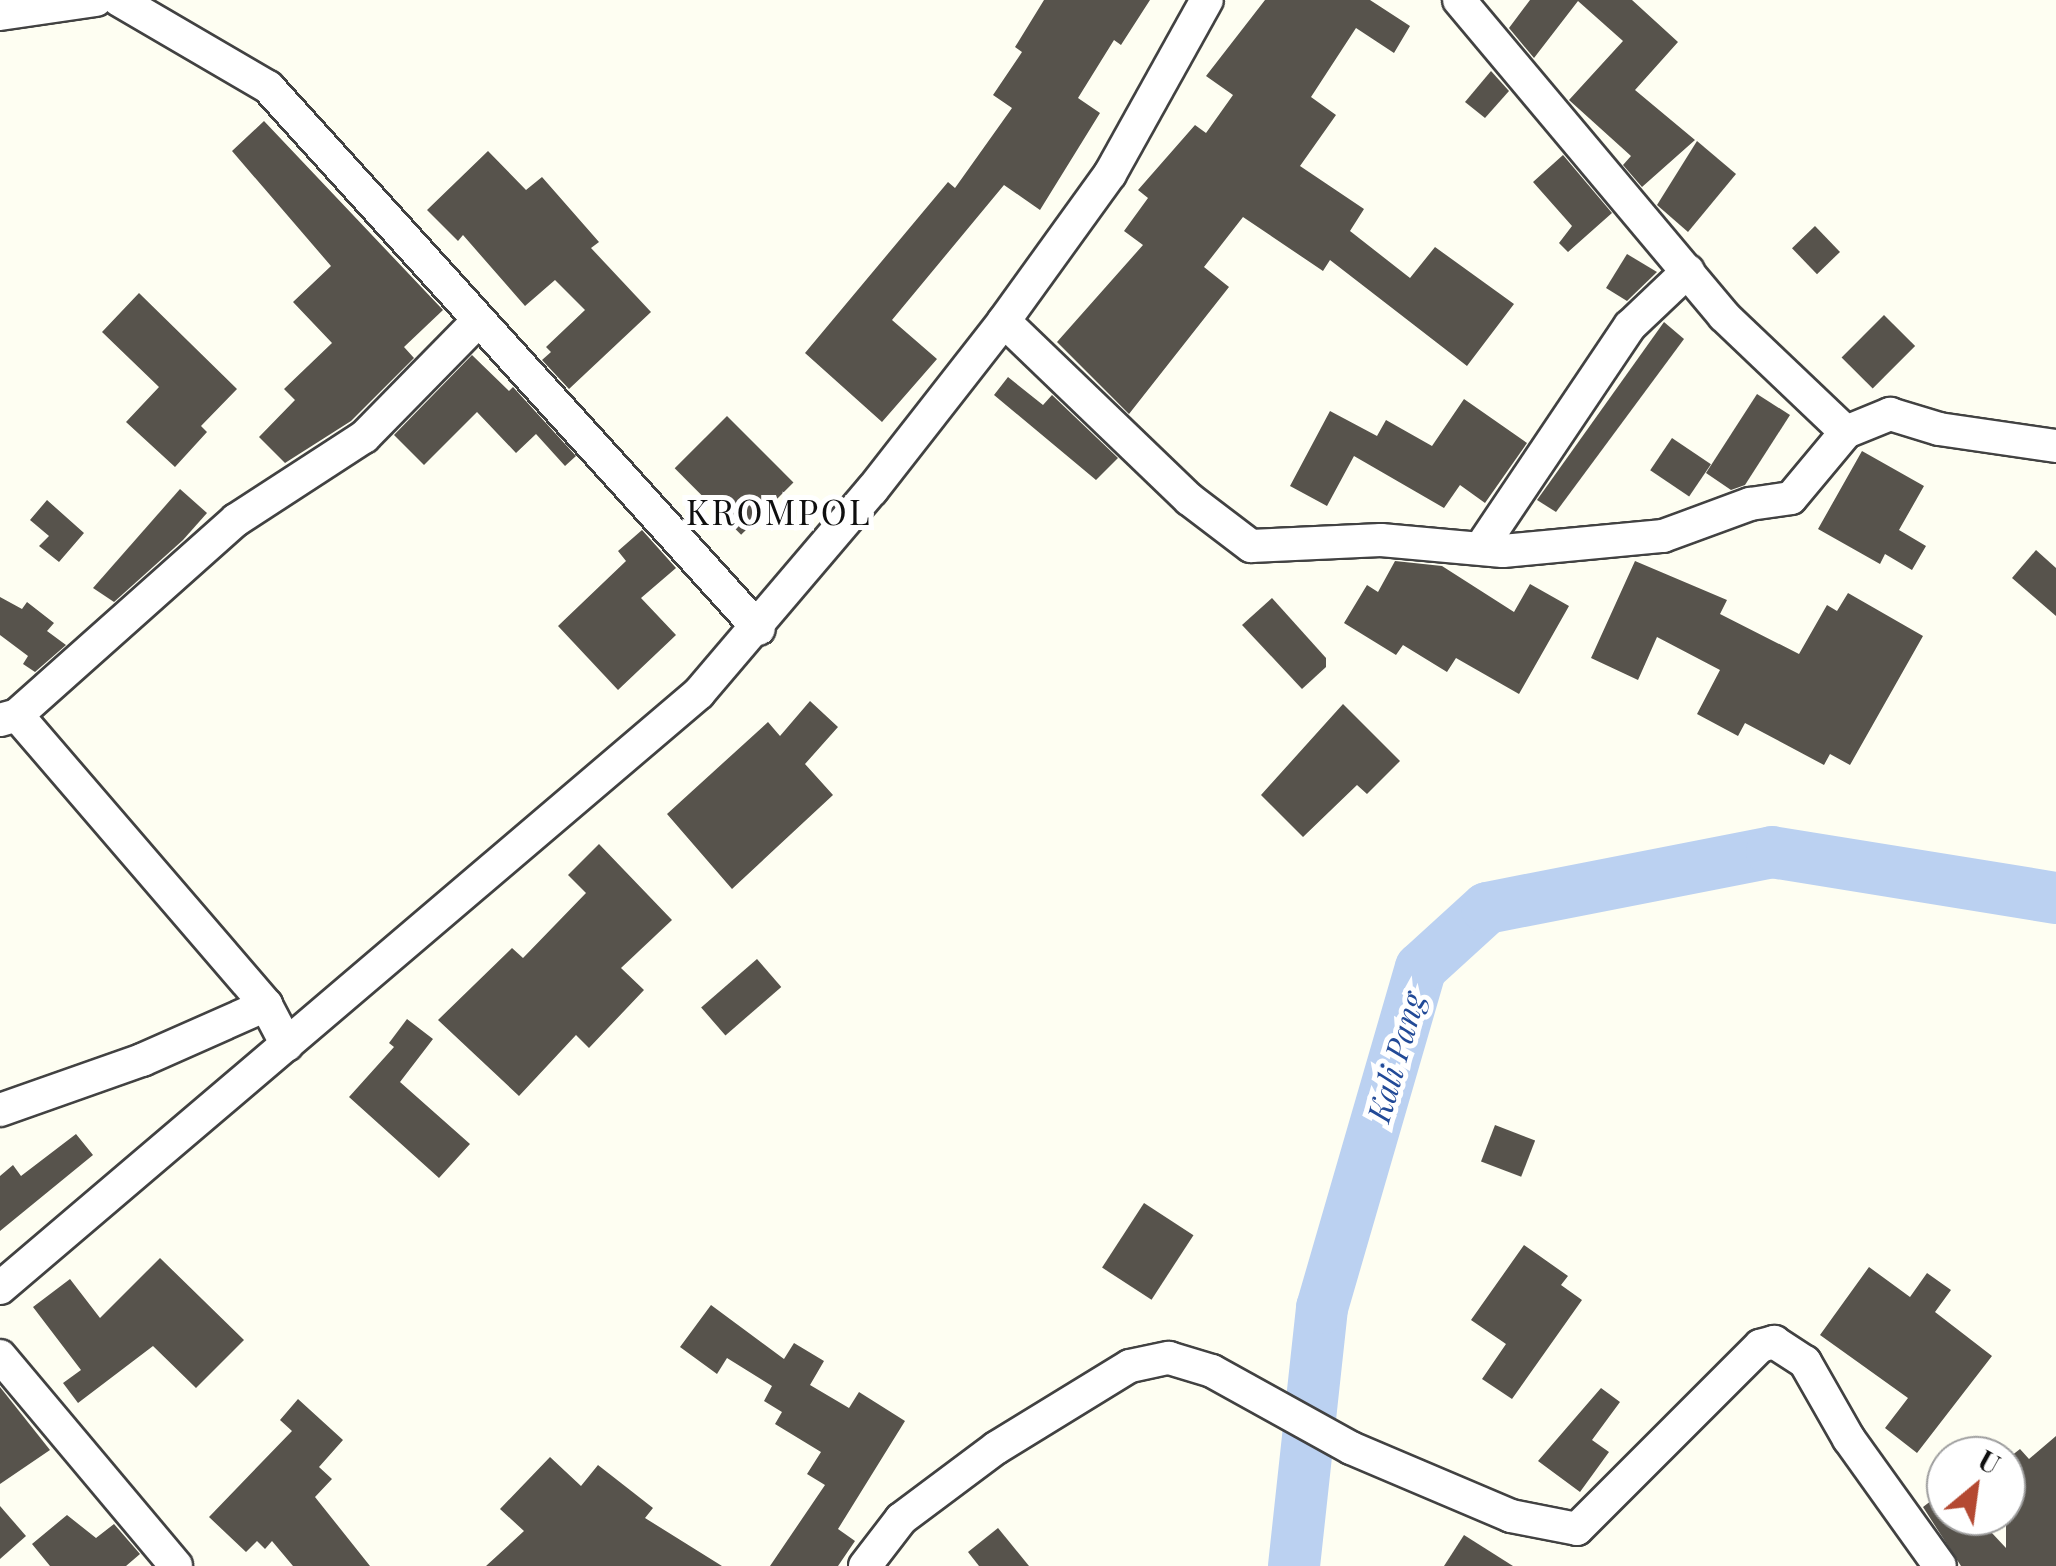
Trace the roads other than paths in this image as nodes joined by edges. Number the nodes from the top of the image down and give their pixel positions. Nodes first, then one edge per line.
1 (96, 0) edge
2 (120, 0) edge
3 (1207, 0) edge
4 (1459, 0) edge
5 (0, 14) edge
6 (1688, 271) junction
7 (478, 320) junction
8 (1004, 321) junction
9 (1846, 432) junction
10 (2056, 446) edge
11 (1482, 546) junction
12 (759, 628) junction
13 (8, 718) edge
14 (266, 1006) junction
15 (287, 1045) junction
16 (0, 1110) edge
17 (0, 1288) edge
18 (0, 1356) edge
19 (176, 1566) edge
20 (865, 1566) edge
21 (1940, 1566) edge

1 - 5 street
2 - 7 street
3 - 8 street
4 - 6 street
6 - 9 street
6 - 11 street
7 - 12 street
7 - 13 street
8 - 11 street
8 - 12 street
9 - 10 street
9 - 11 street
12 - 15 street
13 - 14 street
14 - 15 street
14 - 16 street
15 - 17 street
18 - 19 street
20 - 21 street

